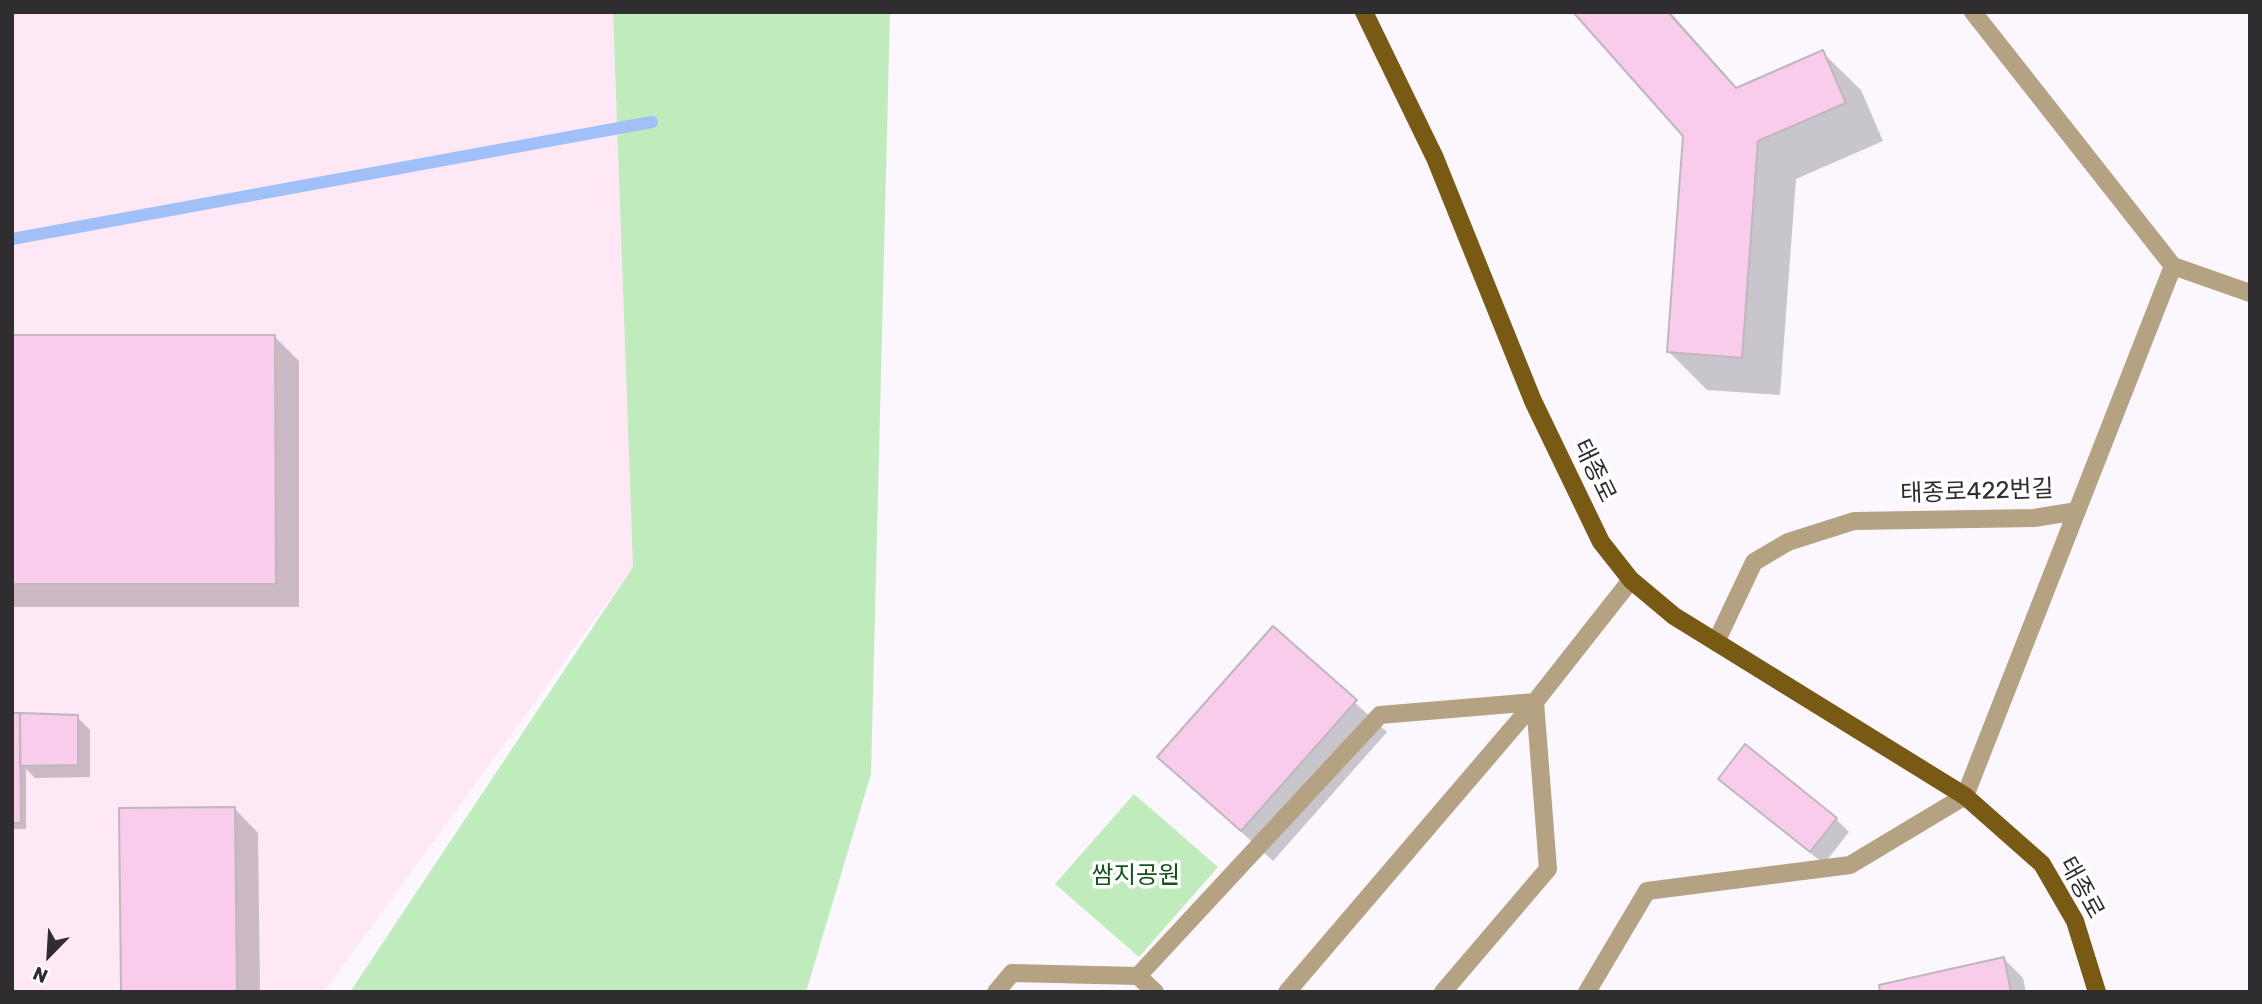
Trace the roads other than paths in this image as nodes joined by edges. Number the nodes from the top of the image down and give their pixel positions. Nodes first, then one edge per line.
1 (1364, 12) edge
2 (1973, 12) edge
3 (2173, 266) junction
4 (2250, 292) edge
5 (2077, 511) junction
6 (1631, 580) junction
7 (1716, 642) junction
8 (1535, 702) junction
9 (1965, 796) junction
10 (1138, 976) junction
11 (996, 992) edge
12 (1155, 992) edge
13 (1287, 992) edge
14 (1443, 992) edge
15 (1587, 992) edge
16 (2097, 992) edge

1 - 6 main road, 태종로
2 - 3 street
3 - 4 street
3 - 5 street, 태종로422번길
5 - 7 street, 태종로422번길
5 - 9 street
6 - 7 main road, 태종로
6 - 8 street
7 - 9 main road, 태종로
8 - 10 street
8 - 13 street
8 - 14 street
9 - 15 street
9 - 16 main road, 태종로
10 - 11 street
10 - 12 street

